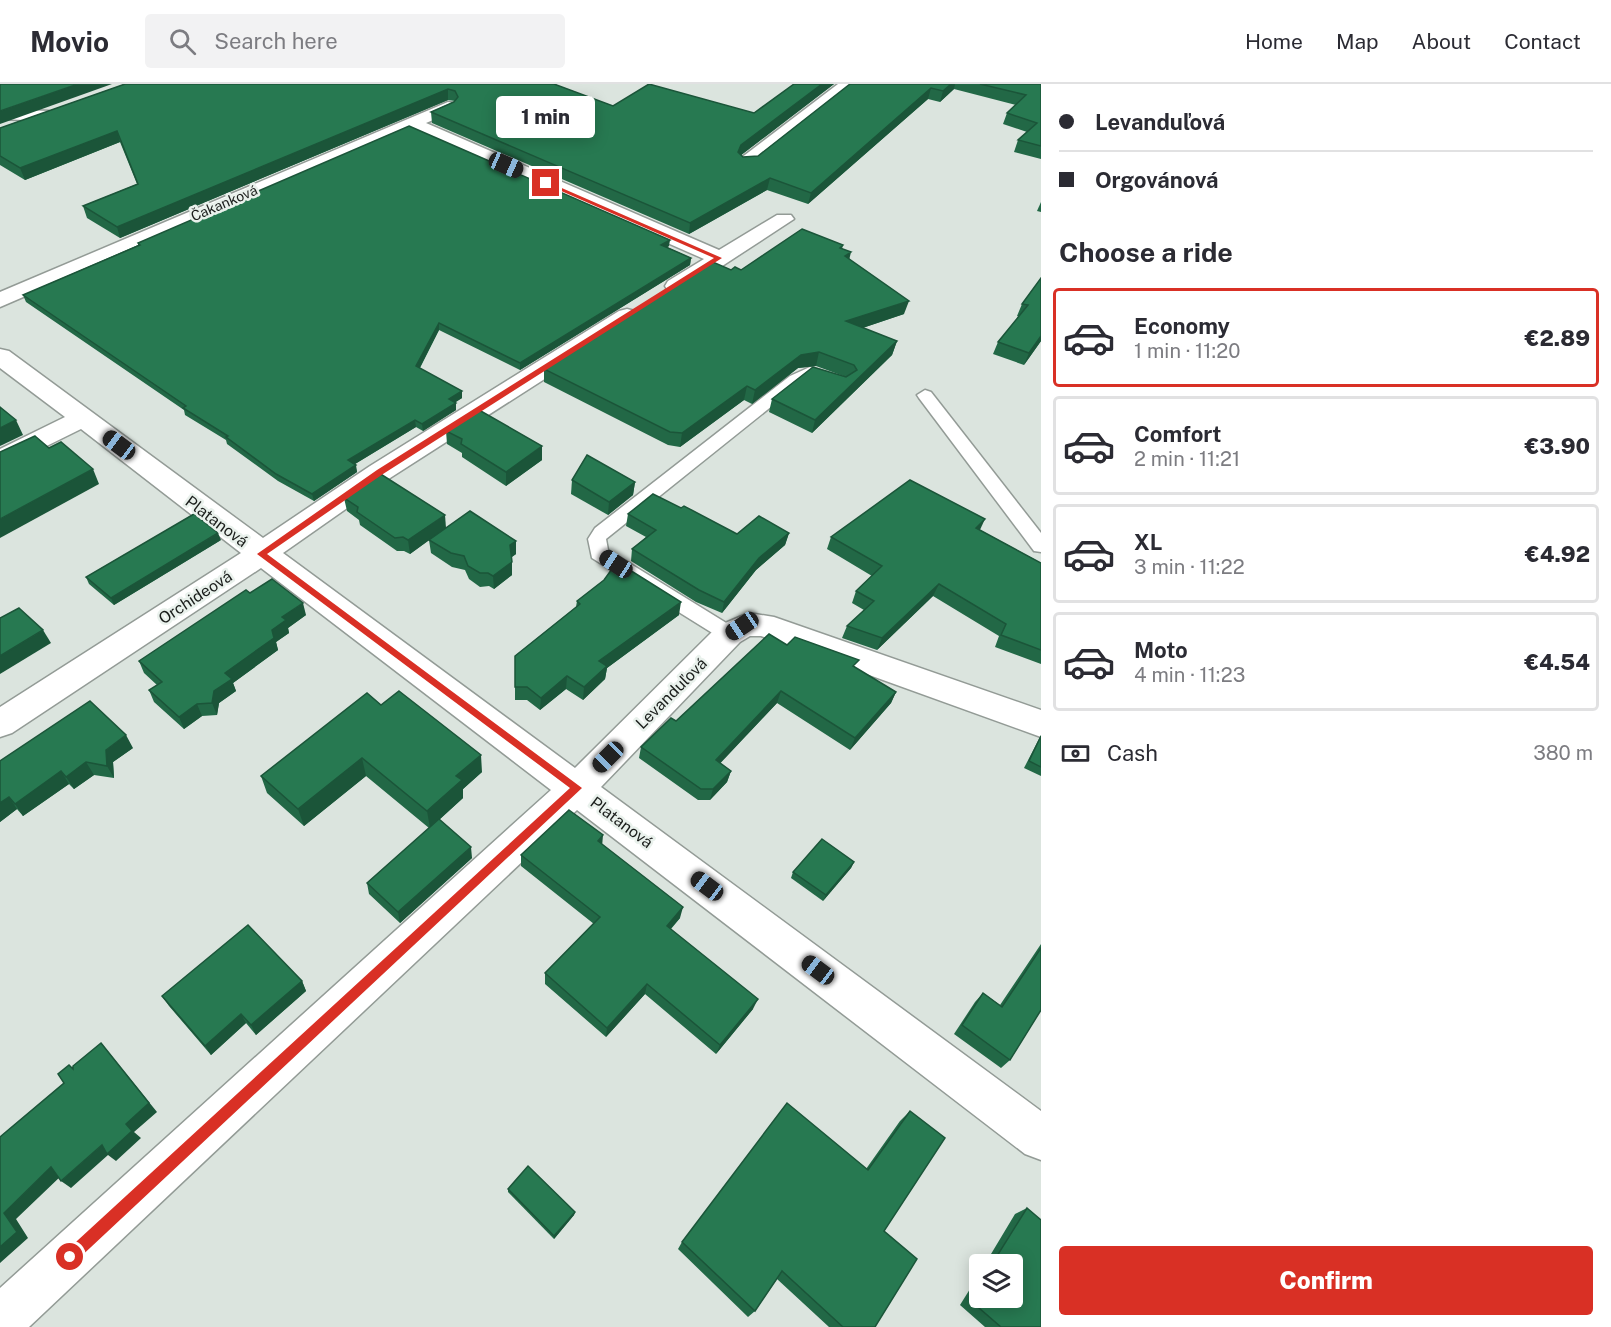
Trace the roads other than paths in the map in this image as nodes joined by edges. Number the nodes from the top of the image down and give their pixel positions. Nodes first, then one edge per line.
1 (849, 84) edge
2 (448, 107) edge
3 (0, 114) edge
4 (410, 123) junction
5 (0, 132) edge
6 (748, 162) edge
7 (784, 219) dead end
8 (719, 258) junction
9 (0, 300) edge
10 (0, 356) edge
11 (843, 382) edge
12 (925, 395) dead end
13 (83, 418) junction
14 (0, 460) edge
15 (1041, 546) edge
16 (261, 554) junction
17 (729, 634) junction
18 (0, 724) edge
19 (1041, 724) edge
20 (577, 788) junction
21 (1041, 1138) edge
22 (0, 1322) edge

1 - 6 street
2 - 4 street, Čakanková
3 - 5 street
4 - 8 street
4 - 9 street, Čakanková
7 - 8 street, Orchideová
8 - 16 street, Orchideová
10 - 13 street, Platanová
11 - 17 lane
12 - 15 lane
13 - 14 street
13 - 16 street, Platanová
16 - 18 street, Orchideová
16 - 20 street, Platanová
17 - 19 street, Levanduľová
17 - 20 street, Levanduľová
20 - 21 street, Platanová
20 - 22 street, Levanduľová

